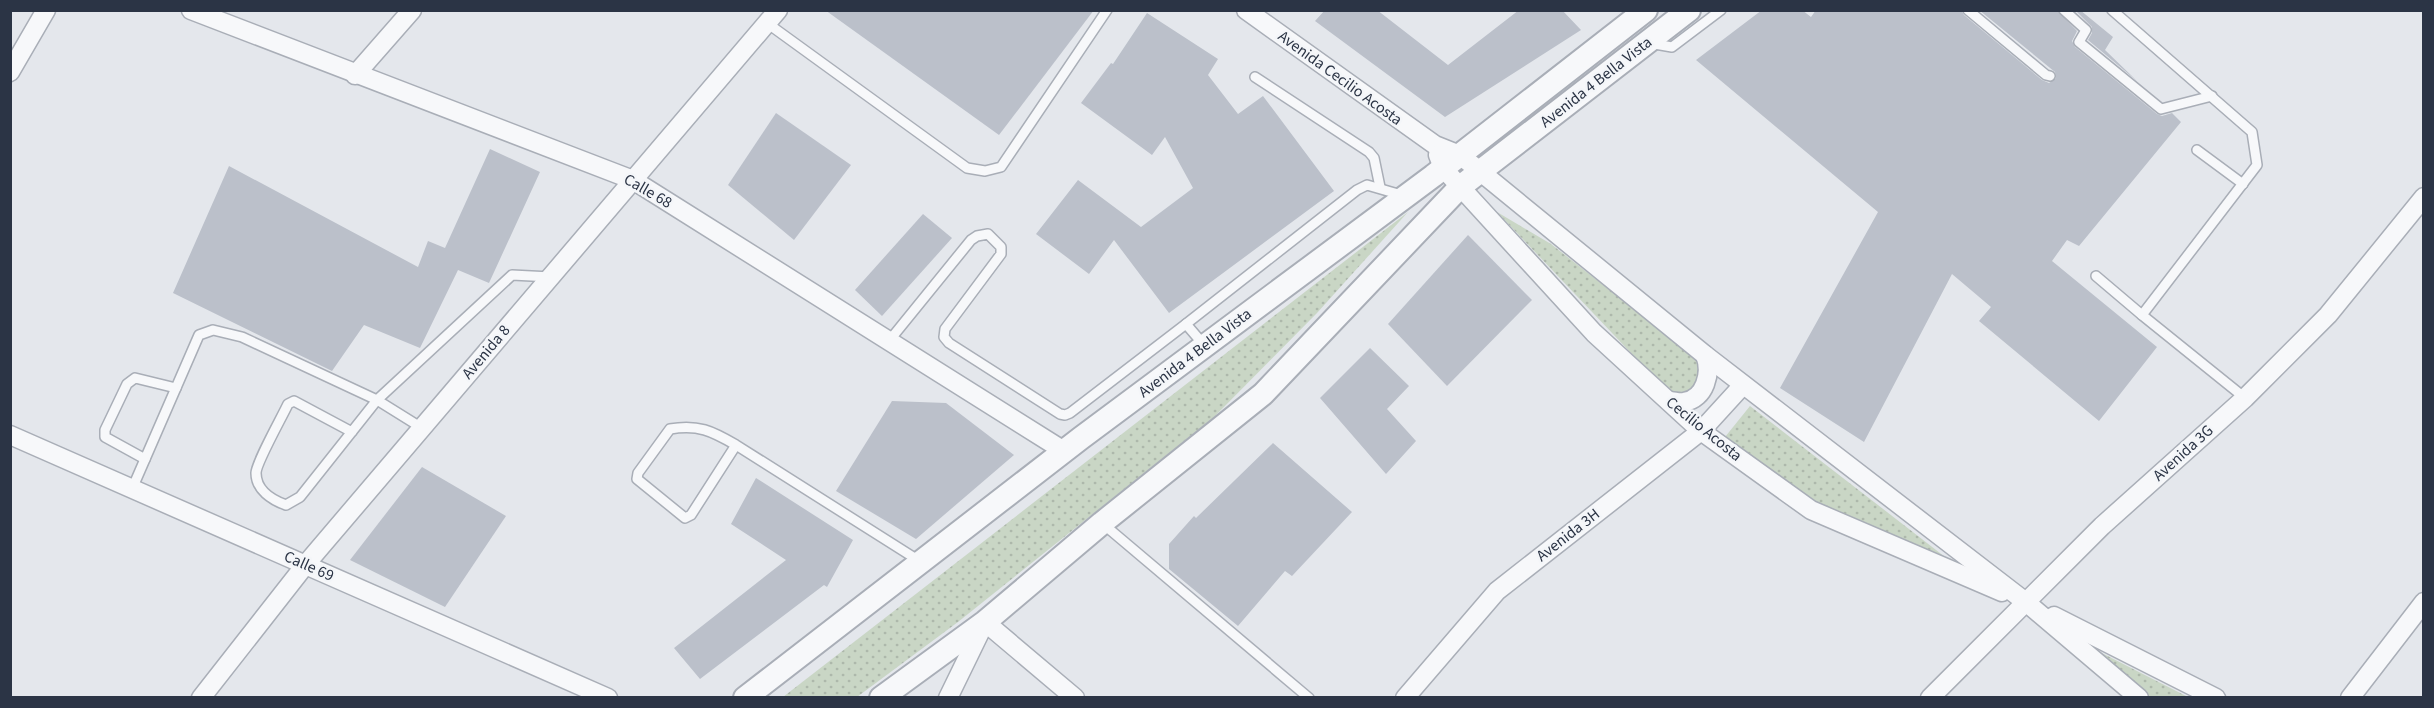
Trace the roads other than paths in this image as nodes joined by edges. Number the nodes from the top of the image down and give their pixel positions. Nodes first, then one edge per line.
1 (46, 10) edge
2 (192, 10) edge
3 (412, 10) edge
4 (1107, 10) edge
5 (1246, 10) edge
6 (1646, 10) edge
7 (1689, 10) edge
8 (1721, 10) edge
9 (1968, 10) edge
10 (2064, 10) edge
11 (2112, 10) edge
12 (772, 17) edge
13 (1647, 43) junction
14 (10, 72) edge
15 (355, 75) junction
16 (2050, 76) dead end
17 (1256, 77) dead end
18 (2212, 96) junction
19 (2198, 150) dead end
20 (1452, 162) junction
21 (1480, 172) junction
22 (633, 180) junction
23 (2243, 184) junction
24 (1380, 187) junction
25 (1460, 187) junction
26 (1407, 196) junction
27 (2424, 198) edge
28 (2096, 276) dead end
29 (551, 277) junction
30 (2142, 315) junction
31 (1186, 324) junction
32 (889, 341) junction
33 (1204, 346) junction
34 (1705, 355) junction
35 (1743, 385) junction
36 (176, 388) junction
37 (2245, 398) junction
38 (377, 400) junction
39 (1669, 401) junction
40 (422, 428) junction
41 (1701, 430) junction
42 (352, 432) junction
43 (10, 435) edge
44 (736, 445) junction
45 (1064, 451) junction
46 (145, 459) junction
47 (132, 489) junction
48 (1102, 523) junction
49 (921, 562) junction
50 (306, 564) junction
51 (2424, 602) edge
52 (2027, 603) junction
53 (985, 622) junction
54 (201, 698) edge
55 (608, 698) edge
56 (745, 698) edge
57 (882, 698) edge
58 (948, 698) edge
59 (1074, 698) edge
60 (1309, 698) edge
61 (1405, 698) edge
62 (1930, 698) edge
63 (2139, 698) edge
64 (2216, 698) edge
65 (2350, 698) edge

1 - 14 street
2 - 15 street, Calle 68
3 - 15 street
4 - 12 lane
5 - 20 street, Avenida Cecilio Acosta
6 - 20 street, Avenida 4 Bella Vista
7 - 13 street, Avenida 4 Bella Vista
8 - 13 lane
9 - 16 lane
10 - 18 lane
11 - 18 lane
12 - 22 street, Avenida 8
13 - 21 street, Avenida 4 Bella Vista
15 - 22 street, Calle 68
17 - 24 lane
18 - 23 lane
19 - 23 lane
20 - 21 street, Cecilio Acosta
20 - 25 street, Cecilio Acosta
20 - 26 street, Avenida 4 Bella Vista
21 - 25 street, Avenida 4 Bella Vista
21 - 34 street, Cecilio Acosta
22 - 29 street, Avenida 8
22 - 32 street, Calle 68
23 - 30 lane
24 - 26 lane
24 - 31 lane
25 - 39 street, Cecilio Acosta
25 - 48 street, Avenida 4 Bella Vista
26 - 33 street, Avenida 4 Bella Vista
27 - 37 street, Avenida 3G
28 - 30 lane
29 - 38 lane
29 - 40 street, Avenida 8
30 - 37 lane
31 - 32 lane
31 - 33 lane
32 - 45 street, Calle 68
33 - 45 street, Avenida 4 Bella Vista
34 - 35 street, Cecilio Acosta
34 - 39 street
35 - 41 street, Avenida 3H
35 - 52 street, Cecilio Acosta
36 - 38 lane
36 - 46 lane
36 - 46 lane
37 - 52 street, Avenida 3G
38 - 40 lane
38 - 42 lane
39 - 41 street, Cecilio Acosta
40 - 50 street, Avenida 8
41 - 52 street, Cecilio Acosta
41 - 61 street, Avenida 3H
42 - 42 lane
43 - 47 street, Calle 69
44 - 44 lane
44 - 49 lane
45 - 49 street, Avenida 4 Bella Vista
46 - 47 lane
47 - 50 street, Calle 69
48 - 53 street, Avenida 4 Bella Vista
48 - 60 lane
49 - 56 street, Avenida 4 Bella Vista
50 - 54 street, Avenida 8
50 - 55 street, Calle 69
51 - 65 street
52 - 62 street, Avenida 3G
52 - 63 street, Cecilio Acosta
52 - 64 street
53 - 57 street, Avenida 4 Bella Vista
53 - 58 street
53 - 59 street

